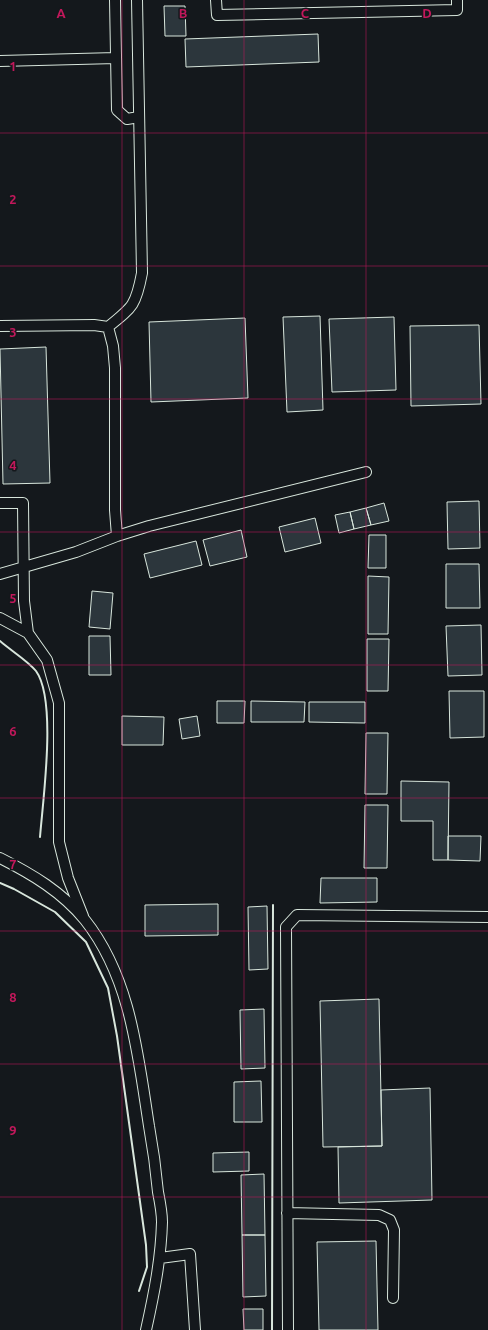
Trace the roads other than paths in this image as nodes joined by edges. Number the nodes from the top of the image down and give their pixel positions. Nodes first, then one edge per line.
1 (114, 0) edge
2 (137, 0) edge
3 (216, 0) edge
4 (457, 0) edge
5 (116, 58) junction
6 (0, 61) edge
7 (139, 117) junction
8 (0, 326) edge
9 (108, 327) junction
10 (366, 472) dead end
11 (0, 503) edge
12 (117, 536) junction
13 (24, 567) junction
14 (0, 574) edge
15 (0, 618) edge
16 (28, 633) junction
17 (0, 858) edge
18 (488, 917) edge
19 (84, 920) junction
20 (287, 1213) junction
21 (160, 1258) junction
22 (393, 1298) dead end
23 (146, 1330) edge
24 (195, 1330) edge
25 (288, 1330) edge

1 - 5 lane
2 - 7 lane
3 - 4 lane
5 - 6 lane
5 - 7 lane
7 - 9 lane
8 - 9 lane
9 - 12 lane
10 - 12 lane
11 - 13 lane
12 - 13 lane
13 - 14 lane
13 - 16 lane
15 - 16 lane
16 - 19 lane
17 - 19 lane
18 - 20 lane
19 - 21 lane
20 - 22 lane
20 - 25 lane
21 - 23 lane
21 - 24 lane

